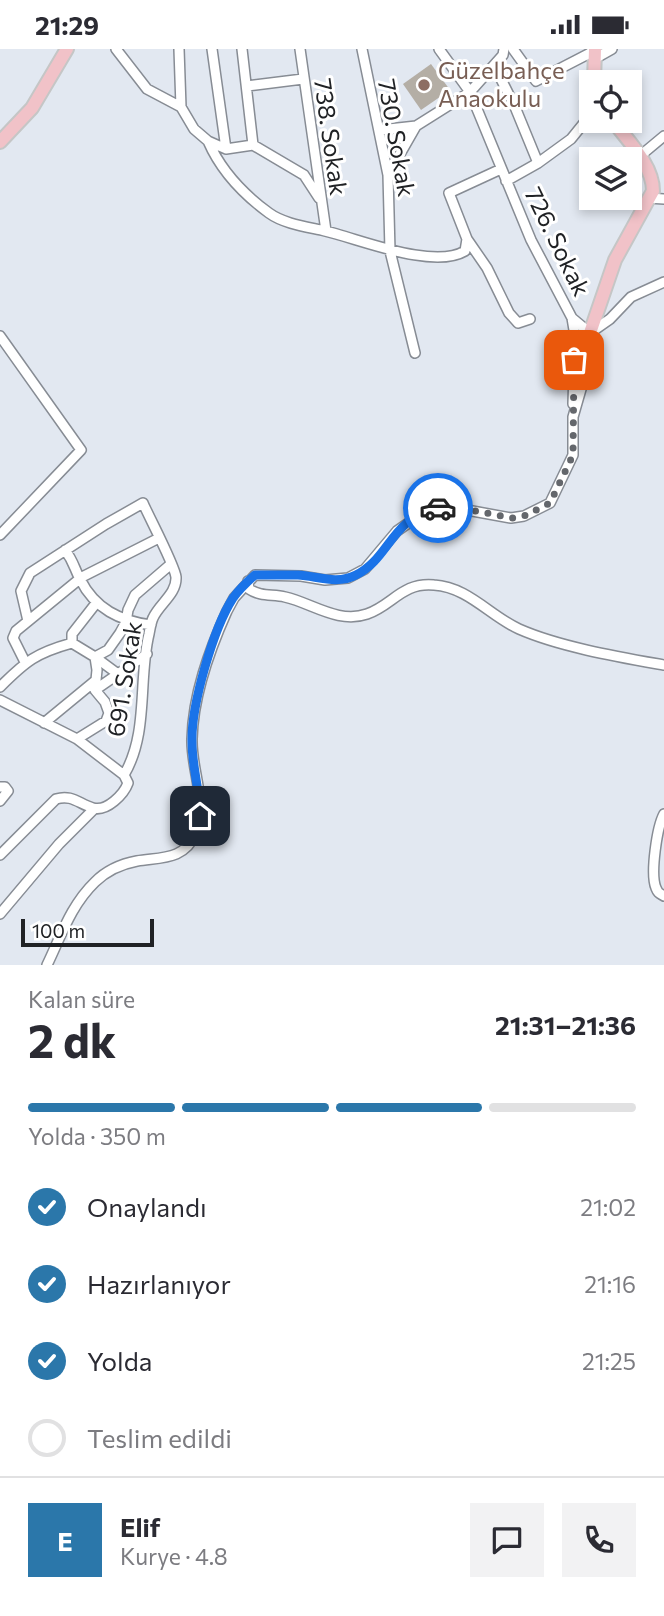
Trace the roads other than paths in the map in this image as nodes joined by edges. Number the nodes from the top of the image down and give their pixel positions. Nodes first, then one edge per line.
1 (67, 49) edge
2 (116, 49) edge
3 (179, 49) edge
4 (212, 49) edge
5 (242, 49) edge
6 (300, 49) edge
7 (362, 49) edge
8 (439, 49) edge
9 (504, 49) edge
10 (513, 49) edge
11 (612, 49) edge
12 (595, 53) edge
13 (494, 65) junction
14 (303, 79) junction
15 (247, 86) junction
16 (470, 92) junction
17 (181, 107) junction
18 (416, 126) junction
19 (579, 129) edge
20 (380, 130) junction
21 (622, 133) edge
22 (664, 136) edge
23 (208, 141) junction
24 (0, 142) edge
25 (253, 145) junction
26 (633, 147) edge
27 (226, 149) junction
28 (642, 154) edge
29 (642, 160) edge
30 (538, 163) junction
31 (501, 169) junction
32 (388, 175) junction
33 (506, 181) junction
34 (319, 198) junction
35 (648, 198) junction
36 (664, 199) edge
37 (326, 231) junction
38 (467, 239) junction
39 (390, 251) junction
40 (664, 282) edge
41 (572, 317) junction
42 (530, 319) dead end
43 (590, 333) junction
44 (0, 335) edge
45 (415, 353) dead end
46 (573, 417) junction
47 (0, 535) edge
48 (159, 538) junction
49 (65, 550) junction
50 (171, 564) junction
51 (80, 579) junction
52 (248, 581) junction
53 (97, 602) junction
54 (28, 621) junction
55 (126, 622) junction
56 (151, 625) junction
57 (72, 643) junction
58 (146, 654) junction
59 (95, 657) junction
60 (25, 662) junction
61 (664, 665) edge
62 (118, 674) junction
63 (95, 686) junction
64 (0, 687) edge
65 (0, 700) edge
66 (44, 723) junction
67 (77, 739) junction
68 (124, 775) junction
69 (0, 787) edge
70 (0, 801) edge
71 (94, 809) junction
72 (664, 814) edge
73 (0, 855) edge
74 (664, 896) edge
75 (0, 914) edge
76 (47, 965) edge

1 - 24 main road
2 - 17 street
3 - 17 street
4 - 27 street
5 - 15 street
6 - 14 street, 738. Sokak
7 - 20 street, 730. Sokak
8 - 16 street, 726. Sokak
9 - 13 street
10 - 12 street
11 - 12 street
13 - 16 street
13 - 30 street
14 - 15 street
14 - 34 street, 738. Sokak
15 - 25 street
16 - 18 street
16 - 31 street, 726. Sokak
17 - 23 street
18 - 20 street
18 - 32 street
19 - 30 street
20 - 32 street, 730. Sokak
21 - 26 main road
22 - 28 street
23 - 27 street
23 - 37 street
25 - 27 street
25 - 34 street
29 - 35 main road
30 - 33 street
31 - 33 street, 726. Sokak
31 - 38 street
32 - 39 street, 730. Sokak
33 - 41 street, 726. Sokak
34 - 37 street, 738. Sokak
35 - 36 street
35 - 43 main road
37 - 39 street
38 - 39 street
38 - 42 street
39 - 45 street, 730. Sokak
40 - 43 street
41 - 43 street
41 - 46 street, 726. Sokak
43 - 46 street
44 - 47 street
46 - 52 street
48 - 49 street
48 - 50 street
48 - 51 street
49 - 51 street
49 - 54 street
50 - 55 street
50 - 56 street, 691. Sokak
51 - 53 street
51 - 54 street
52 - 61 street
52 - 76 street
53 - 55 street
53 - 57 street
54 - 60 street
55 - 56 street
55 - 59 street
56 - 58 street, 691. Sokak
57 - 59 street
57 - 60 street
58 - 62 street
58 - 68 street, 691. Sokak
59 - 62 street
59 - 63 street
60 - 64 street
62 - 63 street
63 - 66 street
63 - 67 street
65 - 66 street
66 - 67 street
67 - 68 street
68 - 71 street, 691. Sokak
69 - 70 street
71 - 73 street
71 - 75 street
72 - 74 street

